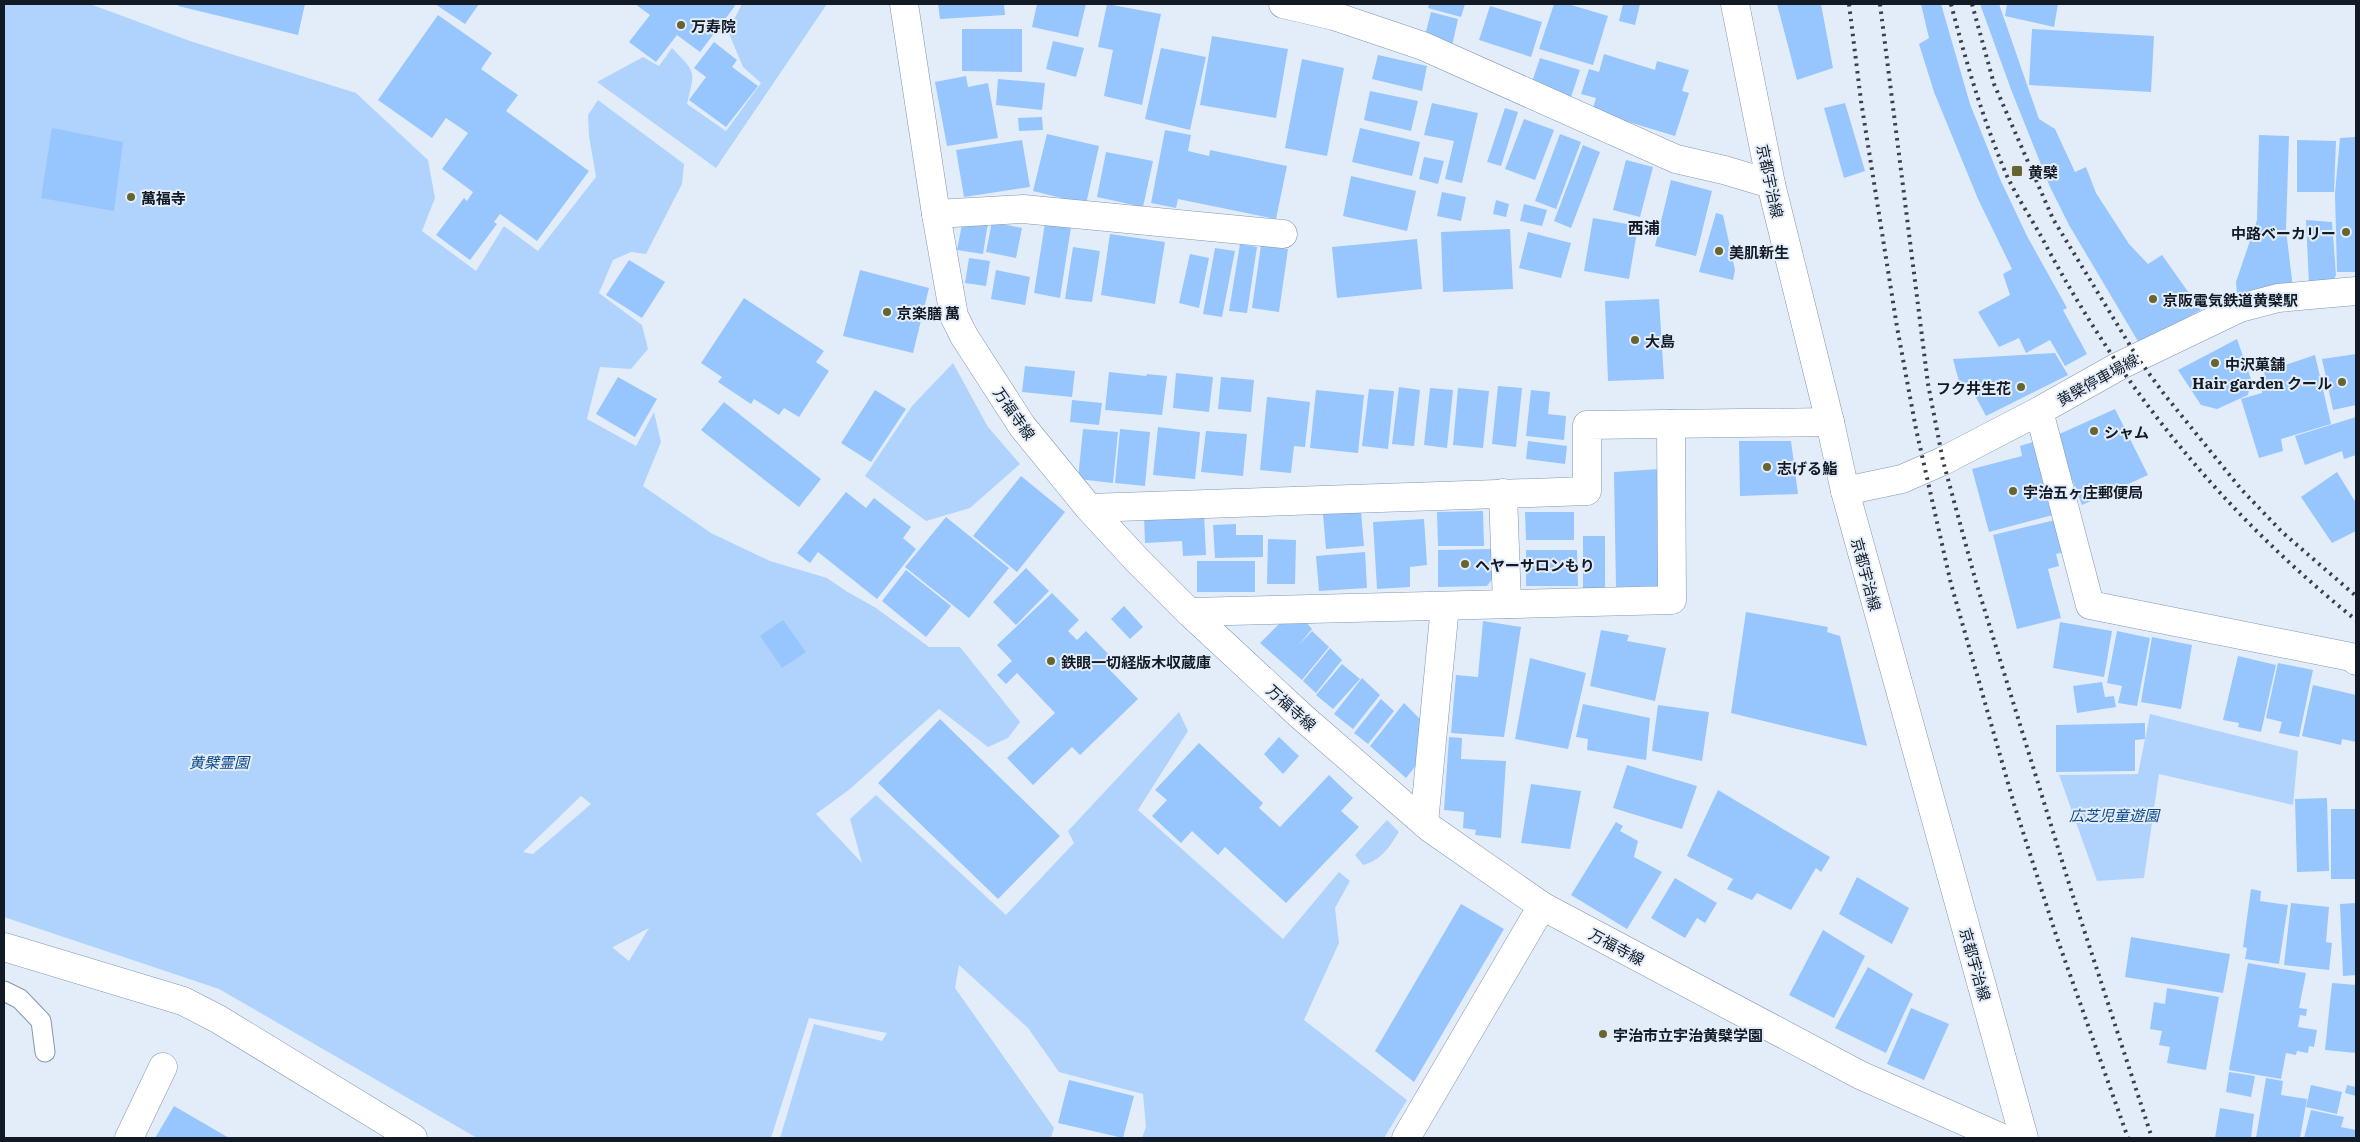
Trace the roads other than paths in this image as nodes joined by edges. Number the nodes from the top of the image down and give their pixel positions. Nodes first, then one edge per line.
1 (904, 4) edge
2 (1283, 4) edge
3 (1735, 4) edge
4 (1771, 184) junction
5 (936, 214) junction
6 (1283, 234) dead end
7 (2356, 291) edge
8 (2039, 411) junction
9 (1830, 422) junction
10 (1671, 424) junction
11 (1845, 492) junction
12 (1503, 493) junction
13 (1088, 508) junction
14 (1506, 604) junction
15 (1445, 606) junction
16 (1189, 612) junction
17 (2356, 661) edge
18 (1424, 824) junction
19 (1542, 906) junction
20 (4, 947) edge
21 (4, 990) edge
22 (45, 1052) dead end
23 (163, 1067) dead end
24 (129, 1138) edge
25 (413, 1138) edge
26 (1406, 1138) edge
27 (2002, 1138) edge
28 (2024, 1138) edge

1 - 5 street, 万福寺線
2 - 4 street
3 - 4 street, 京都宇治線
4 - 9 street, 京都宇治線
5 - 6 street
5 - 13 street, 万福寺線
7 - 8 street, 黄檗停車場線
8 - 11 street, 黄檗停車場線
8 - 17 street
9 - 10 street
9 - 11 street, 京都宇治線
10 - 12 street
10 - 14 street
11 - 28 street, 京都宇治線
12 - 13 street
12 - 14 street
13 - 16 street, 万福寺線
14 - 15 street
15 - 16 street
15 - 18 street
16 - 18 street, 万福寺線
18 - 19 street, 万福寺線
19 - 26 street
19 - 27 street, 万福寺線
20 - 25 street
21 - 22 lane
23 - 24 street

